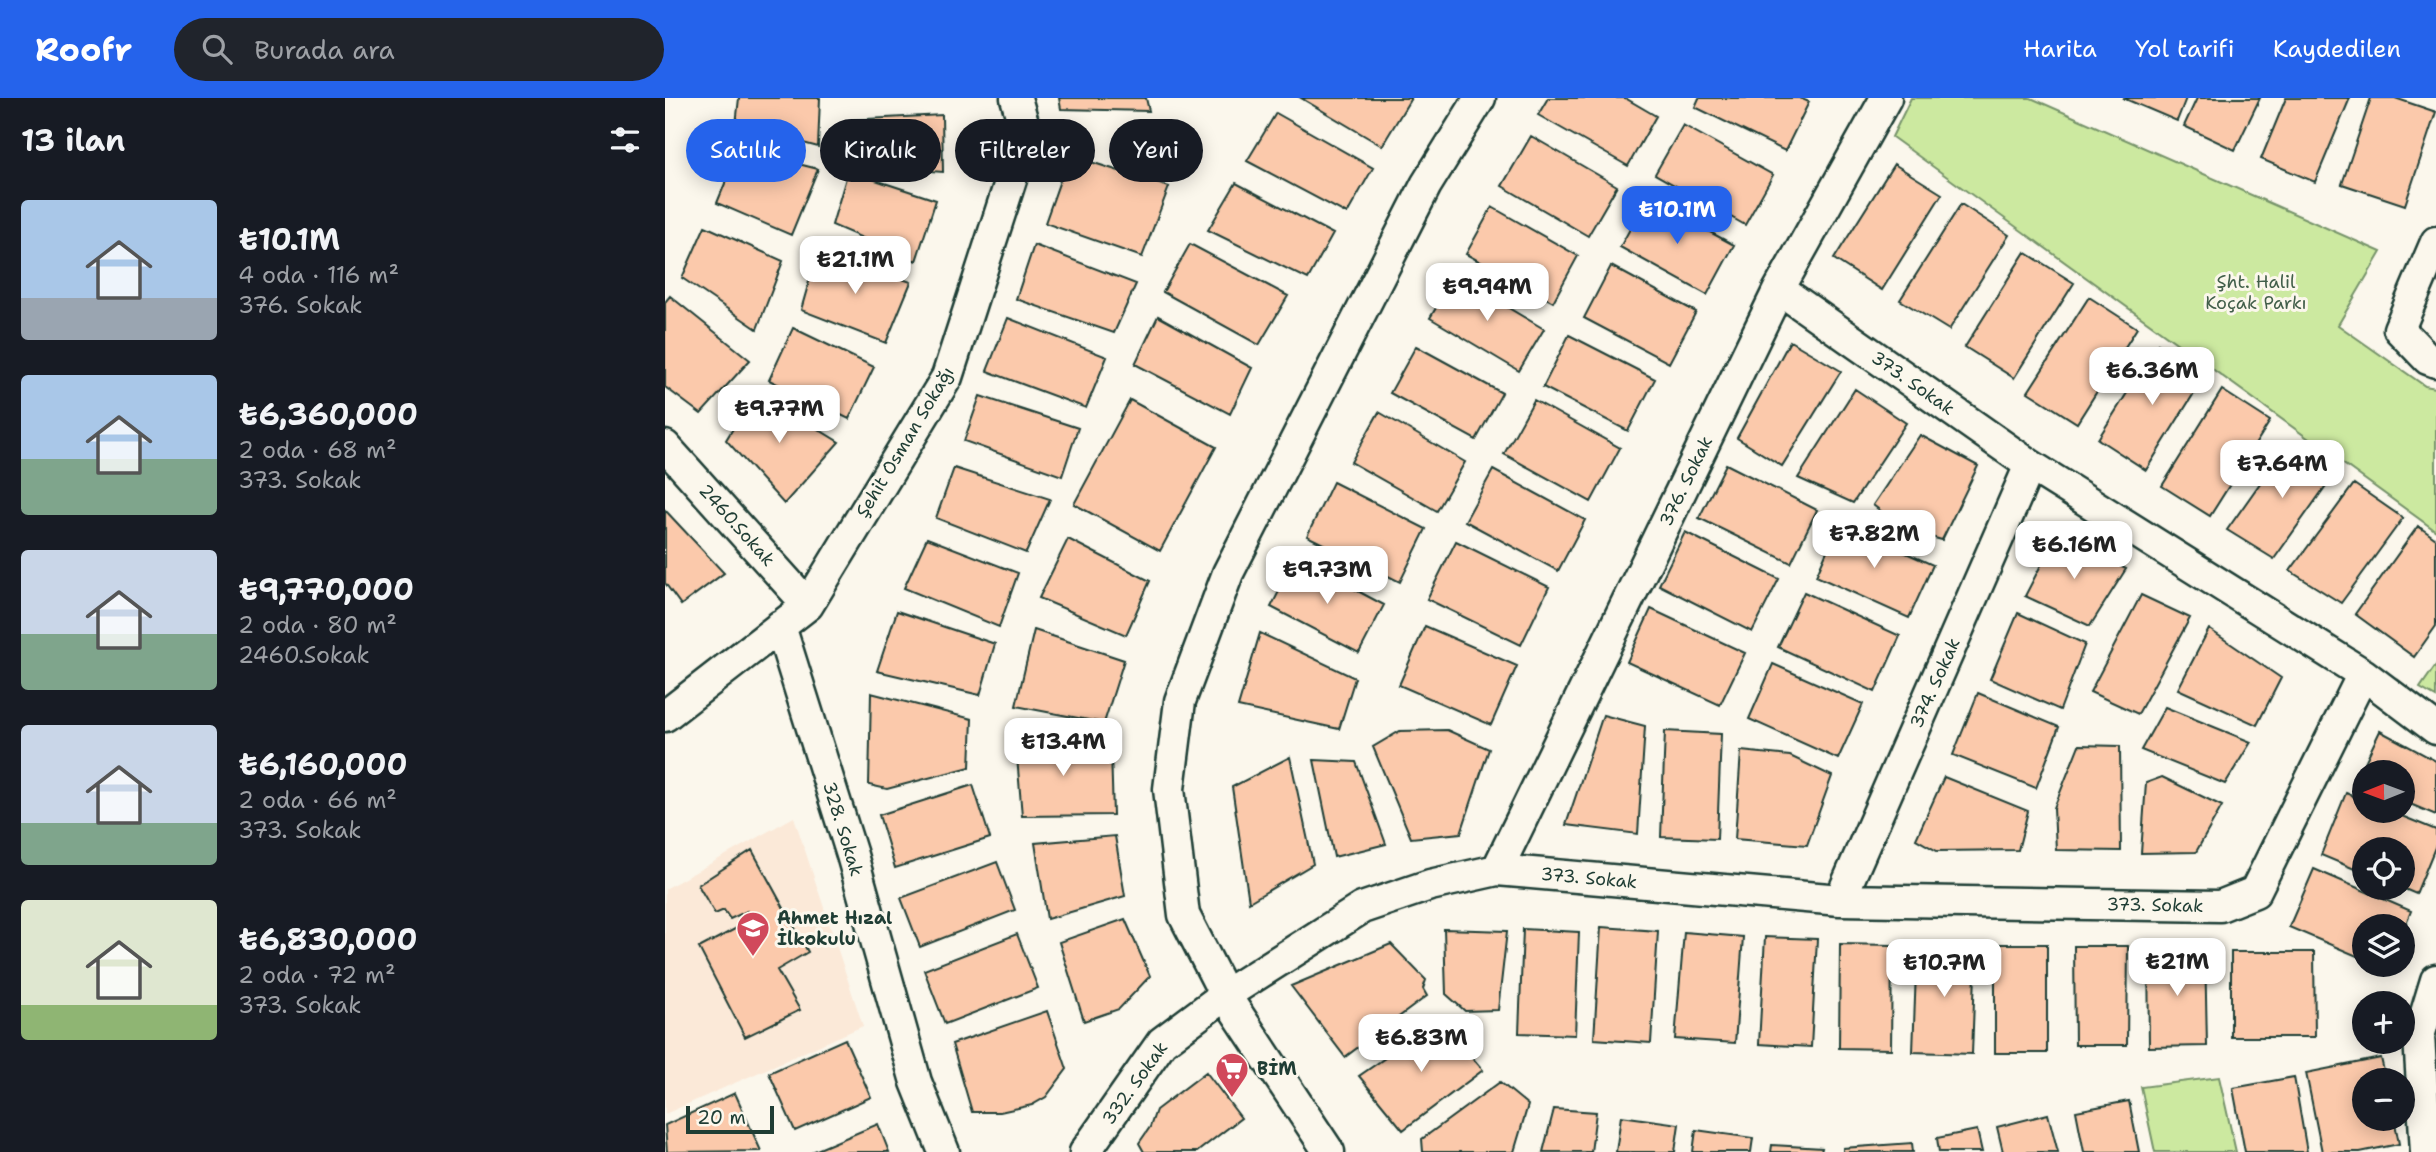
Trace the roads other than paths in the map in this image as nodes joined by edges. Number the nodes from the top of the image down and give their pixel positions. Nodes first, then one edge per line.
1 (1016, 98) edge
2 (1480, 98) edge
3 (1887, 98) edge
4 (2436, 242) edge
5 (1779, 289) junction
6 (2436, 362) edge
7 (665, 446) edge
8 (2030, 466) junction
9 (808, 605) junction
10 (780, 626) junction
11 (2363, 674) junction
12 (665, 716) edge
13 (2436, 729) edge
14 (1497, 870) junction
15 (1840, 900) junction
16 (2436, 980) edge
17 (1225, 995) junction
18 (944, 1152) edge
19 (1085, 1152) edge
20 (1329, 1152) edge
21 (2426, 1152) edge

1 - 9 street, Şehit Osman Sokağı
2 - 17 street
3 - 5 street, 376. Sokak
4 - 6 street
5 - 8 street, 373. Sokak
5 - 14 street, 376. Sokak
7 - 9 street, 2460.Sokak
8 - 11 street, 373. Sokak
8 - 15 street, 374. Sokak
9 - 10 street, Şehit Osman Sokağı
10 - 12 street, Şehit Osman Sokağı
10 - 18 street, 328. Sokak
11 - 13 street
11 - 15 street, 373. Sokak
14 - 15 street, 373. Sokak
14 - 17 street, 373. Sokak
16 - 21 street
17 - 19 street, 332. Sokak
17 - 20 street

